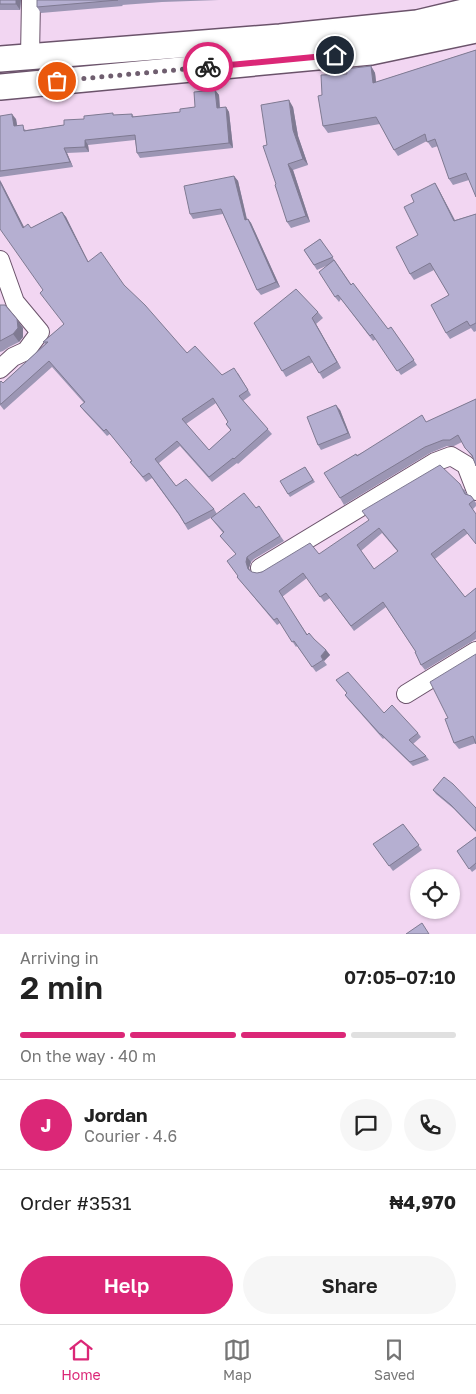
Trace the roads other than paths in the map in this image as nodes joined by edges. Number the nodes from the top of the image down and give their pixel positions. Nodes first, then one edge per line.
1 (31, 0) edge
2 (476, 9) edge
3 (476, 30) edge
4 (30, 57) junction
5 (0, 59) edge
6 (0, 87) edge
7 (0, 260) edge
8 (7, 358) edge
9 (0, 369) edge
10 (476, 491) edge
11 (260, 568) dead end
12 (476, 651) edge
13 (406, 694) dead end

1 - 4 street
2 - 4 street
3 - 6 street
4 - 5 street
7 - 8 street
8 - 9 street
10 - 11 street
12 - 13 street

